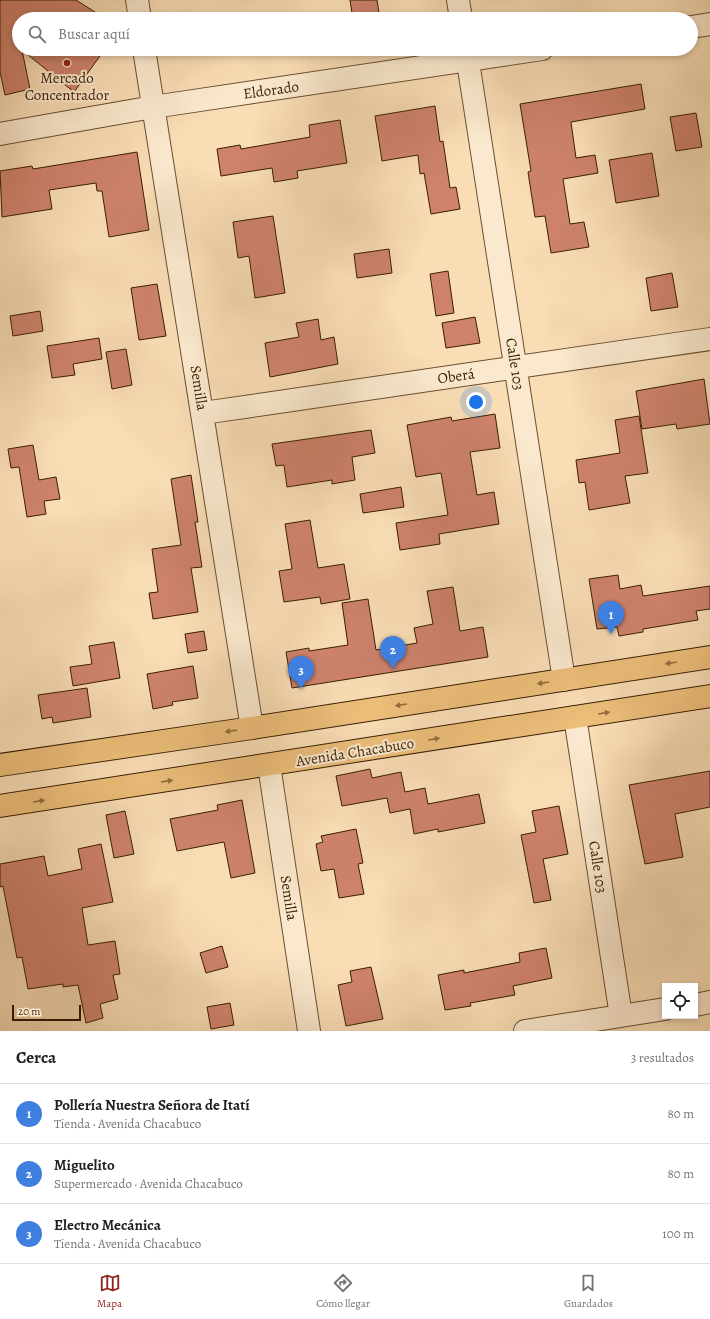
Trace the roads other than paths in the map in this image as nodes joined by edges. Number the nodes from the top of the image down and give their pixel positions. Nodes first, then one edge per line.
1 (137, 0) edge
2 (458, 0) edge
3 (139, 12) edge
4 (460, 12) edge
5 (710, 24) edge
6 (698, 26) edge
7 (145, 56) edge
8 (461, 56) edge
9 (467, 56) edge
10 (154, 107) junction
11 (0, 134) edge
12 (710, 339) edge
13 (516, 368) junction
14 (203, 413) junction
15 (710, 657) edge
16 (564, 680) junction
17 (710, 696) edge
18 (575, 717) junction
19 (252, 728) junction
20 (0, 765) edge
21 (269, 765) junction
22 (0, 806) edge
23 (710, 1002) edge
24 (698, 1004) edge
25 (662, 1009) edge
26 (621, 1016) junction
27 (309, 1031) edge
28 (525, 1031) edge

1 - 3 street
2 - 4 street
5 - 6 street
7 - 10 street, Semilla
8 - 10 street, Eldorado
9 - 13 street, Calle 103
10 - 11 street, Eldorado
10 - 14 street, Semilla
12 - 13 street, Oberá
13 - 14 street, Oberá
13 - 16 street, Calle 103
14 - 19 street, Semilla
15 -> 16 main road
16 -> 19 main road
18 -> 17 main road, Avenida Chacabuco
21 -> 18 main road, Avenida Chacabuco
18 - 26 street, Calle 103
19 -> 20 main road
22 -> 21 main road, Avenida Chacabuco
21 - 27 street, Semilla
23 - 24 street
25 - 26 street
26 - 28 street

